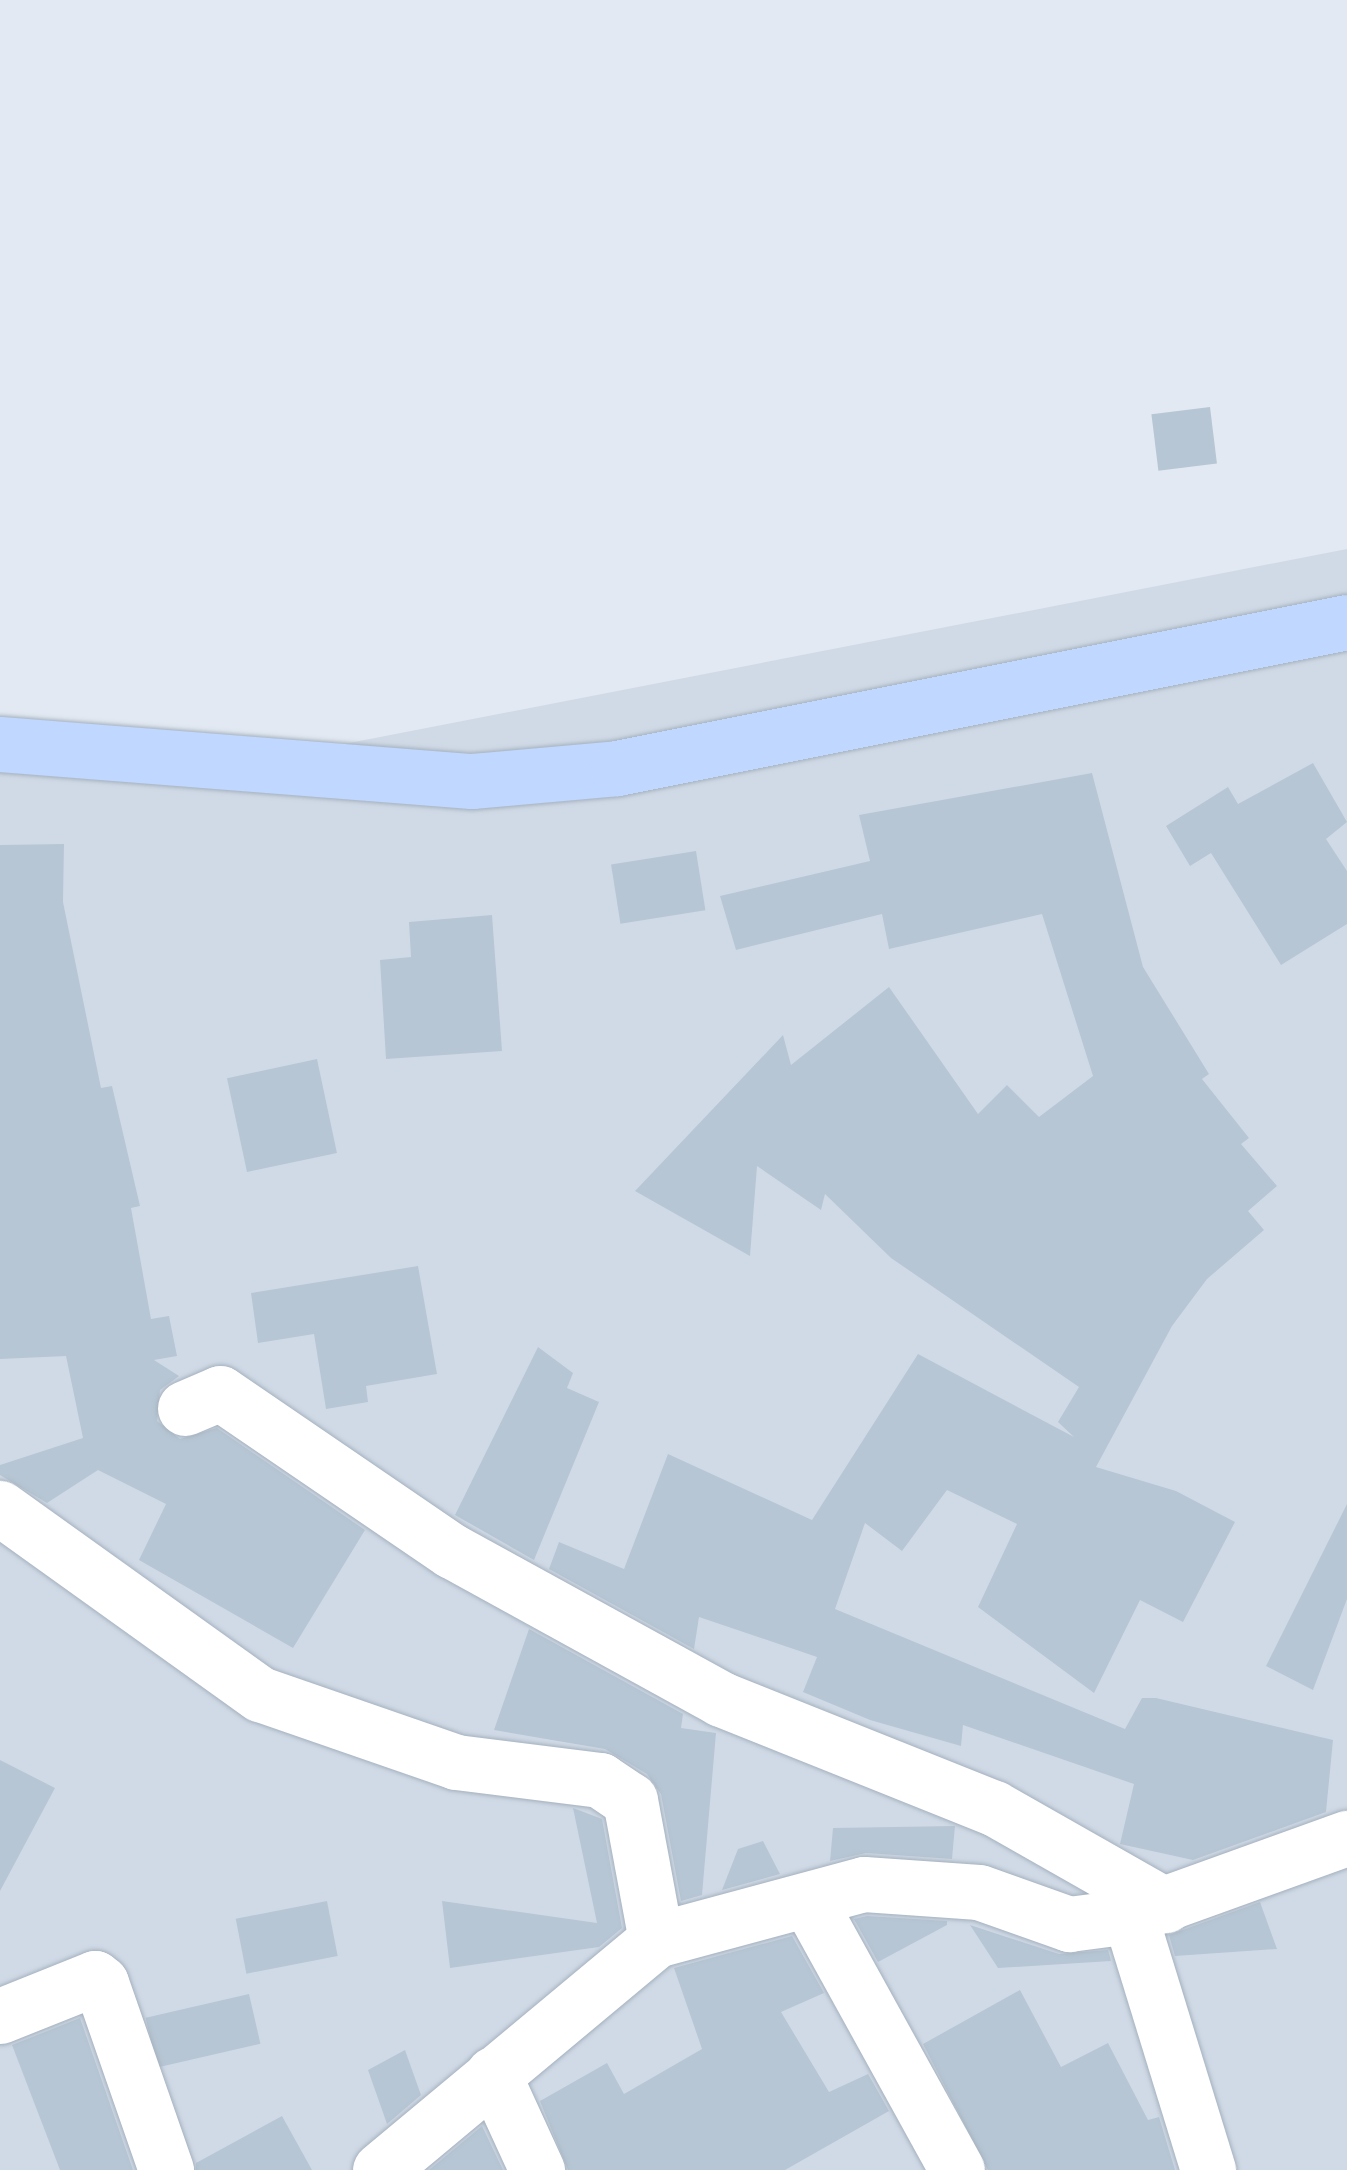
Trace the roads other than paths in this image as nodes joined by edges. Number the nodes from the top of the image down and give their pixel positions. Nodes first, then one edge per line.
1 (1347, 622) edge
2 (0, 744) edge
3 (186, 1408) dead end
4 (0, 1508) edge
5 (1347, 1838) edge
6 (808, 1900) junction
7 (1147, 1910) junction
8 (656, 1940) junction
9 (0, 2016) edge
10 (493, 2074) junction
11 (166, 2170) edge
12 (380, 2170) edge
13 (538, 2170) edge
14 (957, 2170) edge
15 (1208, 2170) edge

1 - 2 main road
3 - 7 street
4 - 8 street
5 - 7 street
6 - 7 street
6 - 8 street
6 - 14 street
7 - 15 street
8 - 10 street
9 - 11 street
10 - 12 street
10 - 13 street

